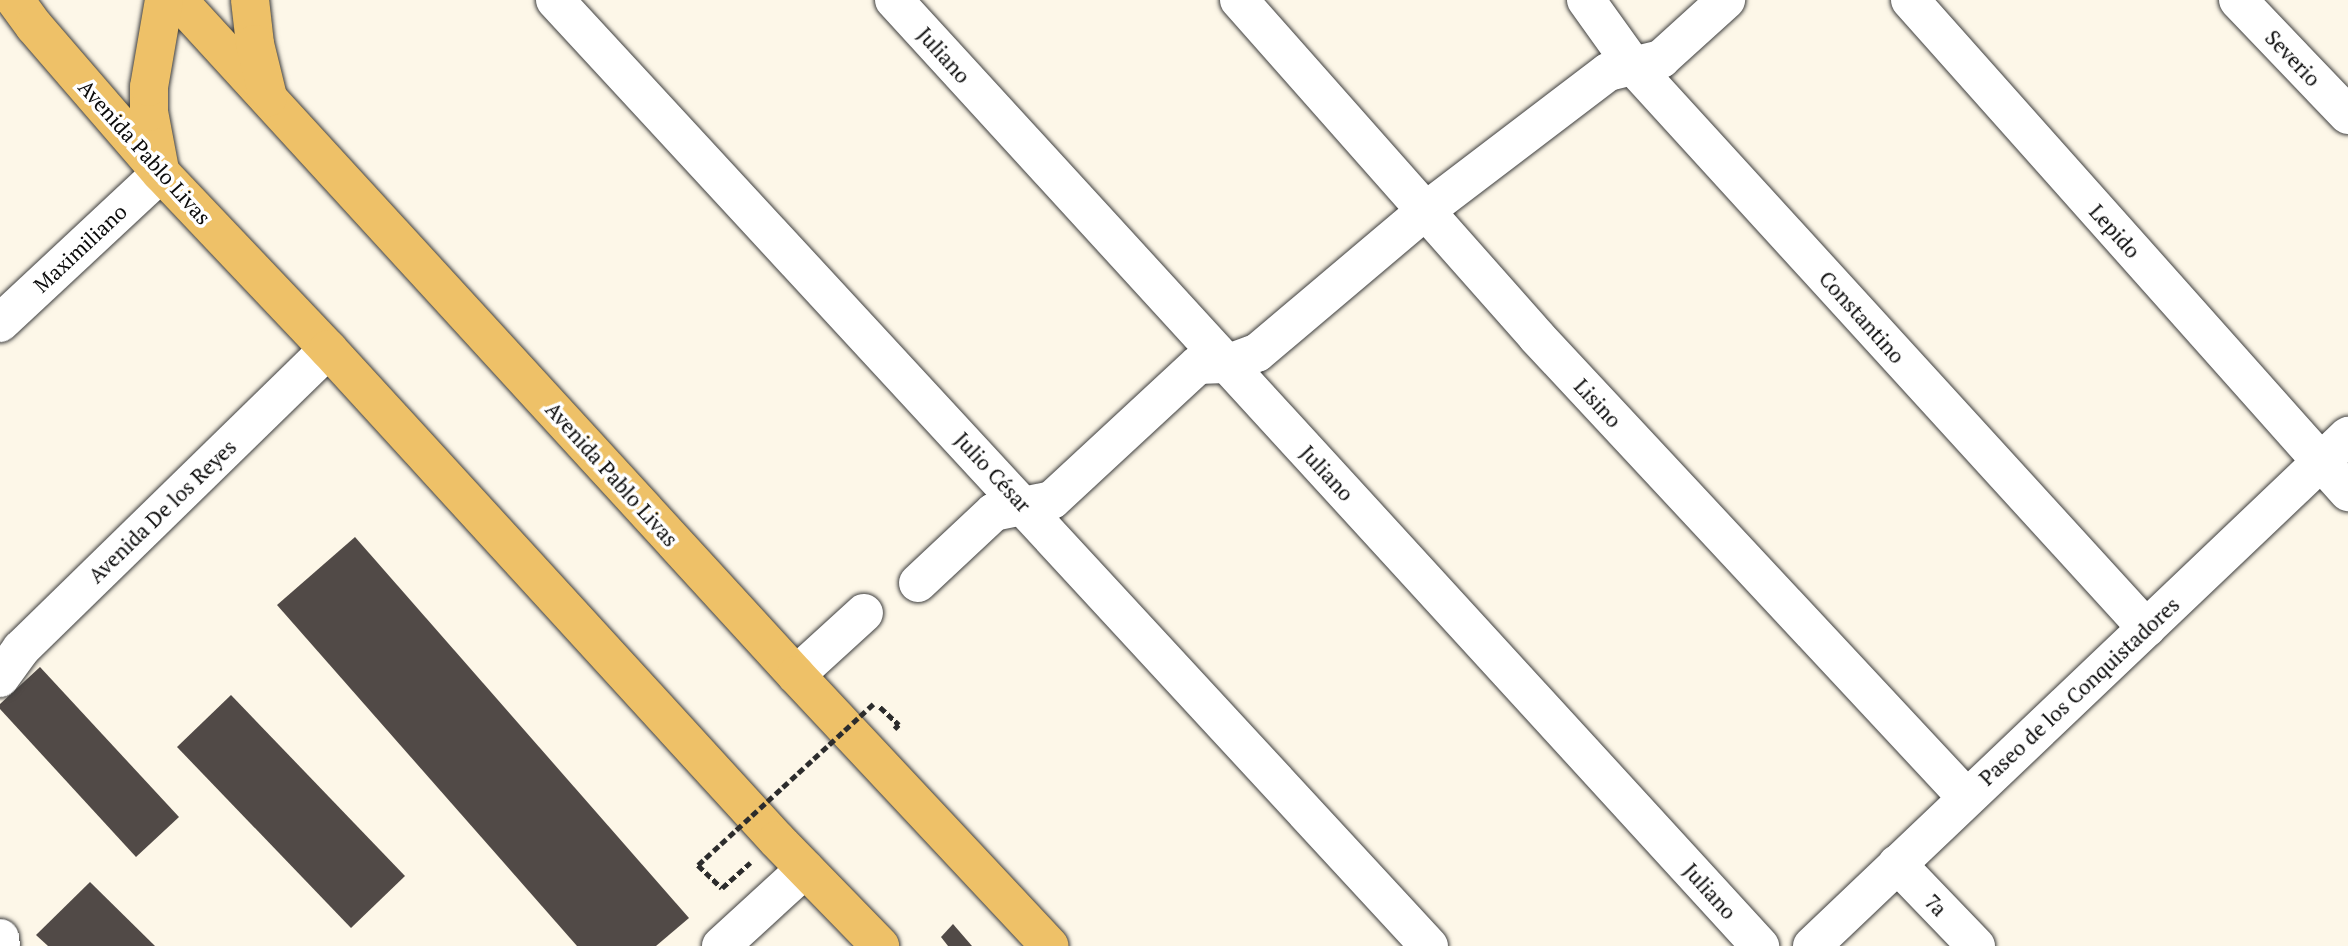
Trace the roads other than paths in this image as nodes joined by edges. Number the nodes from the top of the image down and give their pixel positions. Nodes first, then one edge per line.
1 (15, 0) edge
2 (164, 0) edge
3 (178, 0) edge
4 (250, 0) edge
5 (555, 0) edge
6 (894, 0) edge
7 (1587, 0) edge
8 (1726, 0) edge
9 (1910, 0) edge
10 (2238, 0) edge
11 (1247, 5) edge
12 (1634, 67) junction
13 (268, 99) junction
14 (2348, 115) edge
15 (161, 173) junction
16 (1424, 212) junction
17 (0, 323) edge
18 (328, 349) junction
19 (1226, 363) junction
20 (2348, 436) edge
21 (2320, 463) junction
22 (2348, 492) edge
23 (1024, 506) junction
24 (918, 583) dead end
25 (864, 613) dead end
26 (2146, 628) junction
27 (796, 675) junction
28 (0, 678) edge
29 (1966, 797) junction
30 (1897, 864) junction
31 (805, 869) junction
32 (0, 938) edge
33 (1, 946) edge
34 (722, 946) edge
35 (880, 946) edge
36 (1050, 946) edge
37 (1429, 946) edge
38 (1760, 946) edge
39 (1812, 946) edge
40 (1976, 946) edge

1 - 15 main road, Avenida Pablo Livas
2 - 15 main road
3 - 13 main road, Avenida Pablo Livas
4 - 13 main road
5 - 23 street, Julio César
6 - 19 street, Juliano
7 - 12 street, Constantino
8 - 12 street
9 - 21 street, Lepido
10 - 14 street, Severio
11 - 16 street, Lisino
12 - 16 street
12 - 26 street, Constantino
13 - 27 main road, Avenida Pablo Livas
15 - 17 street, Maximiliano
15 - 18 main road, Avenida Pablo Livas
16 - 19 street
16 - 29 street, Lisino
18 - 28 street, Avenida De los Reyes
18 - 31 main road, Avenida Pablo Livas
19 - 23 street
19 - 38 street, Juliano
20 - 21 street, Paseo de los Conquistadores
21 - 22 street, Lepido
21 - 26 street, Paseo de los Conquistadores
23 - 24 street
23 - 37 street, Julio César
25 - 27 street
26 - 29 street, Paseo de los Conquistadores
27 - 36 main road, Avenida Pablo Livas
29 - 30 street, Paseo de los Conquistadores
30 - 39 street, Paseo de los Conquistadores
30 - 40 street, 7a
31 - 34 street
31 - 35 main road, Avenida Pablo Livas
32 - 33 street

